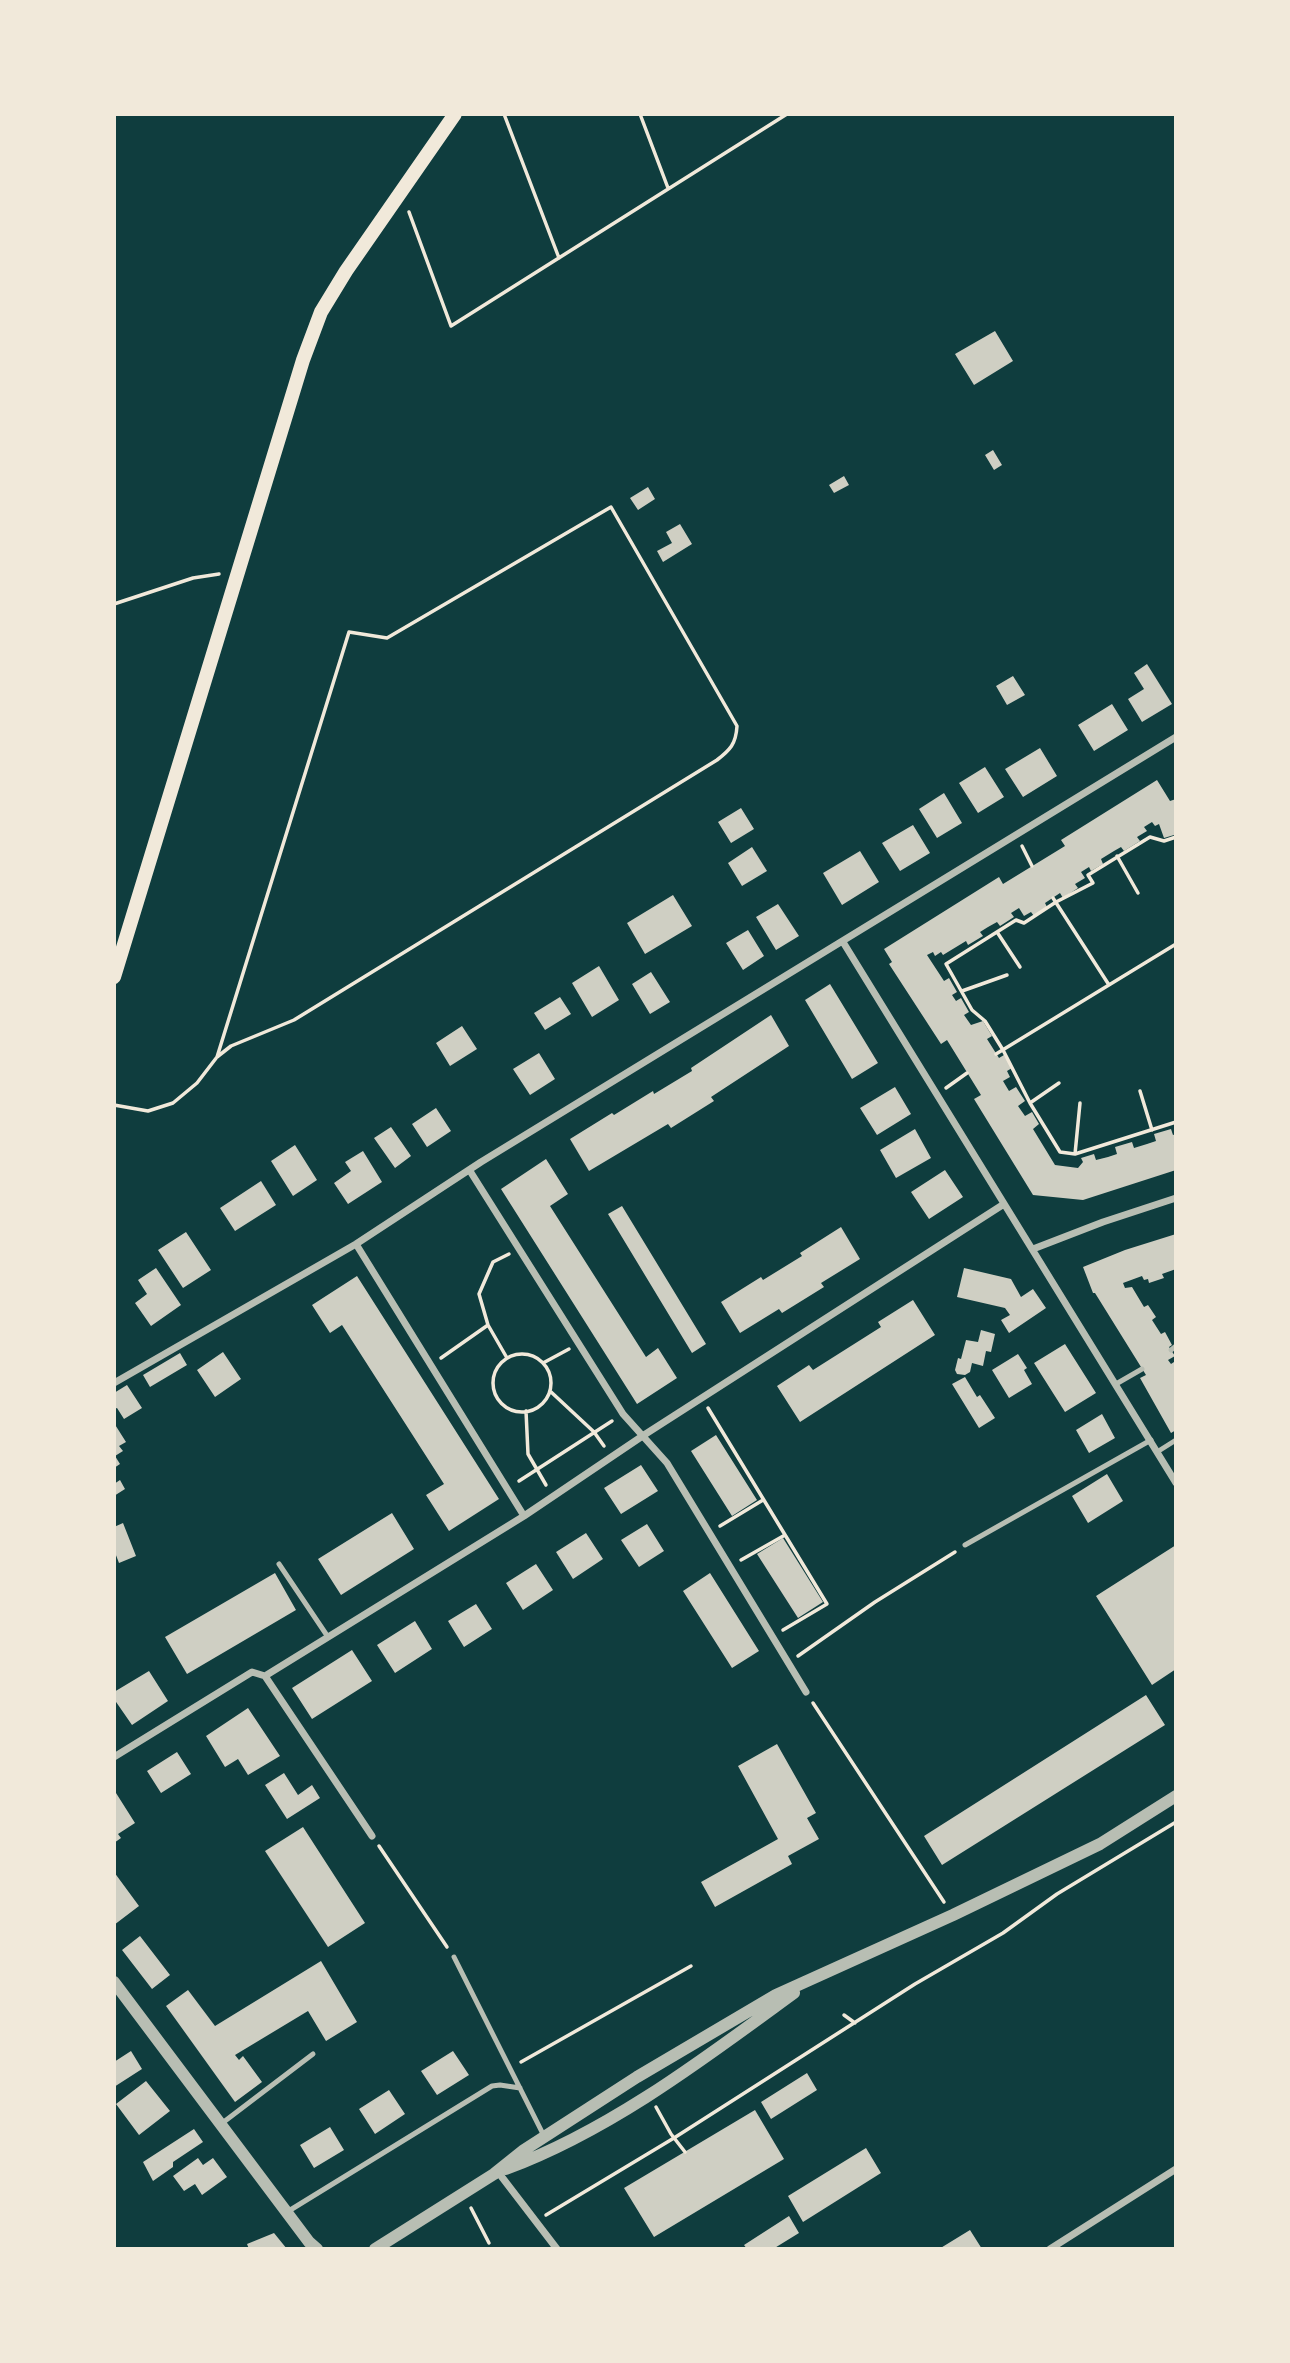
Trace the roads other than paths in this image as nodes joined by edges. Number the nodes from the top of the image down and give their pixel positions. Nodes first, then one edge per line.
1 (455, 114) edge
2 (1176, 737) edge
3 (843, 942) junction
4 (114, 977) edge
5 (470, 1171) junction
6 (1176, 1198) edge
7 (1004, 1204) junction
8 (356, 1244) junction
9 (1033, 1249) junction
10 (1142, 1368) dead end
11 (114, 1383) edge
12 (1116, 1384) junction
13 (644, 1435) junction
14 (1151, 1440) junction
15 (1176, 1440) edge
16 (1157, 1452) junction
17 (1176, 1483) edge
18 (524, 1516) junction
19 (965, 1545) road end
20 (279, 1564) dead end
21 (328, 1637) junction
22 (265, 1676) junction
23 (806, 1692) road end
24 (114, 1757) edge
25 (1176, 1796) edge
26 (372, 1836) road end
27 (454, 1957) road end
28 (817, 1976) junction
29 (114, 1982) edge
30 (313, 2054) dead end
31 (520, 2088) junction
32 (220, 2124) junction
33 (545, 2137) junction
34 (1176, 2169) edge
35 (498, 2172) junction
36 (287, 2212) junction
37 (317, 2249) edge
38 (375, 2249) edge
39 (557, 2249) edge
40 (1050, 2249) edge

1 - 4 main road
2 - 3 street
3 - 5 street
3 - 7 street
5 - 8 street
5 - 13 street
6 - 9 street
7 - 9 street
7 - 13 street
8 - 11 street
8 - 18 street
9 - 12 street
10 - 12 lane
12 - 14 street
13 - 18 street
13 - 23 street
14 - 16 street
14 - 19 lane
15 - 16 lane
16 - 17 street
18 - 21 street
20 - 21 lane
21 - 22 street
22 - 24 street
22 - 26 street
25 - 28 street
27 - 31 lane
28 - 33 street
28 - 35 street
29 - 32 street
30 - 32 lane
31 - 33 lane
31 - 36 lane
32 - 36 street
33 - 35 street
34 - 40 street
35 - 38 street
35 - 39 street
36 - 37 street

